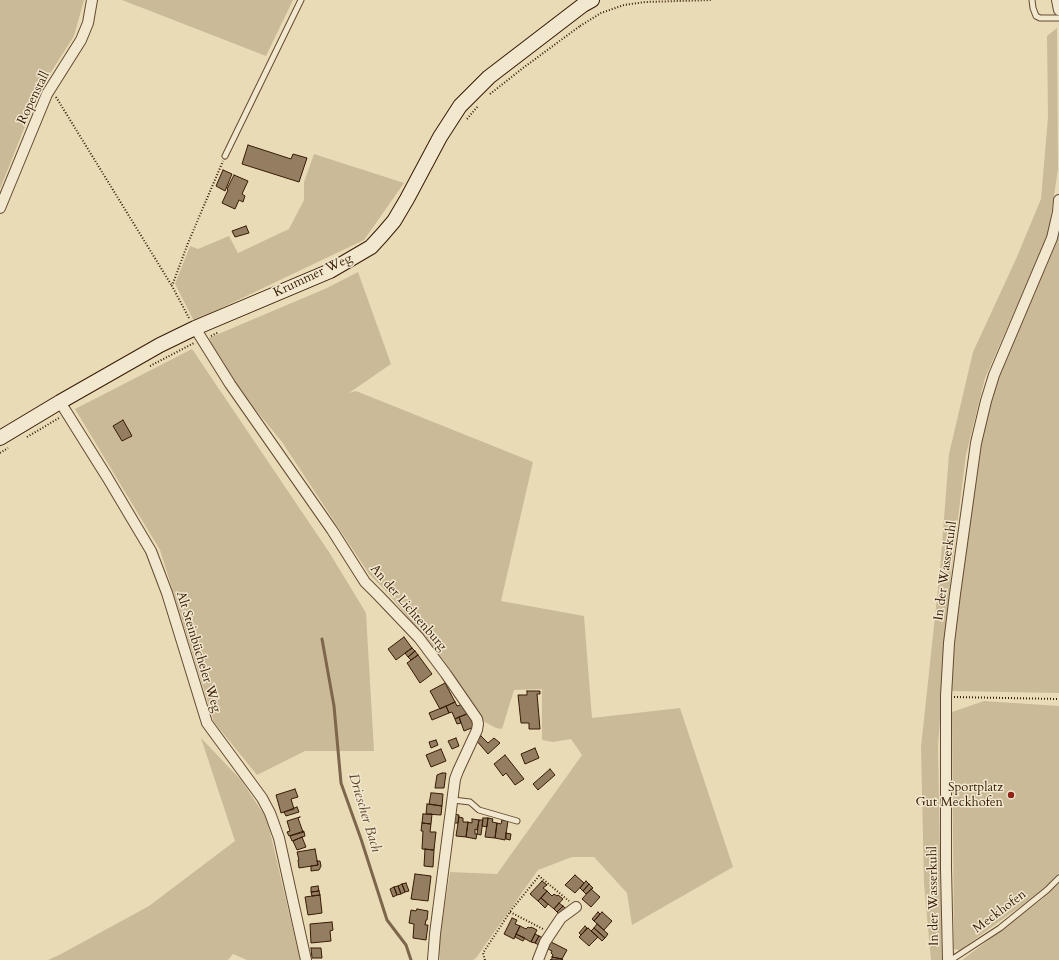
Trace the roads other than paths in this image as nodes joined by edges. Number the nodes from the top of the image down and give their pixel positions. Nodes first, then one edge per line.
1 (92, 0) edge
2 (301, 0) edge
3 (591, 0) edge
4 (1032, 0) edge
5 (1057, 0) edge
6 (1059, 10) edge
7 (1059, 18) edge
8 (225, 156) road end
9 (1059, 200) edge
10 (0, 208) edge
11 (198, 334) junction
12 (64, 407) junction
13 (4, 443) edge
14 (453, 800) junction
15 (517, 821) dead end
16 (1059, 878) edge
17 (576, 907) road end
18 (306, 960) edge
19 (433, 960) edge
20 (538, 960) edge
21 (948, 960) edge
22 (952, 960) edge

1 - 10 street, Ropenstall
2 - 8 lane
3 - 11 main road, Krummer Weg
4 - 7 lane
5 - 6 street
9 - 21 street, In der Wasserkuhl
11 - 12 main road, Krummer Weg
11 - 14 street, An der Lichtenburg
12 - 13 main road, Krummer Weg
12 - 18 street, Alt Steinbücheler Weg
14 - 15 lane
14 - 19 street, An der Lichtenburg
16 - 22 lane, Meckhofen
17 - 20 street

